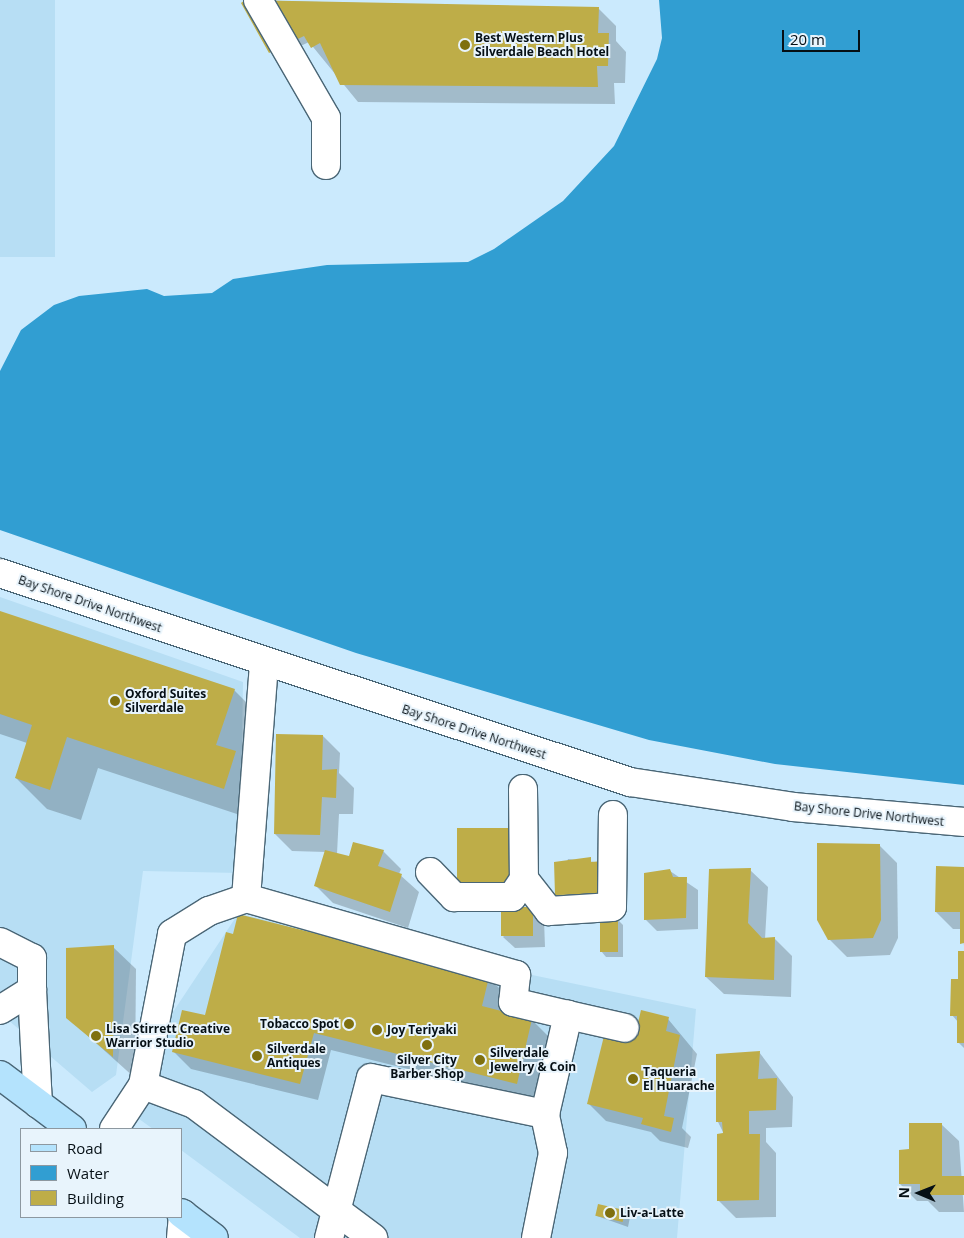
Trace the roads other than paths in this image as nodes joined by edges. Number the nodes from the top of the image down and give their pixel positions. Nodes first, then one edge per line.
1 (258, 0) edge
2 (326, 165) dead end
3 (0, 573) edge
4 (264, 664) junction
5 (523, 789) dead end
6 (613, 815) dead end
7 (964, 822) edge
8 (430, 872) dead end
9 (524, 879) junction
10 (246, 898) junction
11 (0, 942) edge
12 (32, 990) junction
13 (0, 1010) edge
14 (568, 1015) junction
15 (625, 1028) dead end
16 (0, 1074) edge
17 (142, 1085) junction
18 (38, 1104) junction
19 (545, 1114) junction
20 (71, 1128) edge
21 (115, 1128) edge
22 (182, 1222) edge
23 (333, 1225) edge
24 (214, 1238) edge
25 (373, 1238) edge
26 (536, 1238) edge

1 - 2 street
3 - 4 street, Bay Shore Drive Northwest
4 - 7 street, Bay Shore Drive Northwest
4 - 10 street
5 - 9 street
6 - 9 street
8 - 9 street
10 - 14 street
10 - 17 street
11 - 12 street
12 - 13 street
12 - 18 street
14 - 15 street
14 - 19 street
16 - 18 main road
17 - 21 street
17 - 23 street
18 - 20 main road
19 - 23 street
19 - 26 street
22 - 24 main road
23 - 25 street

